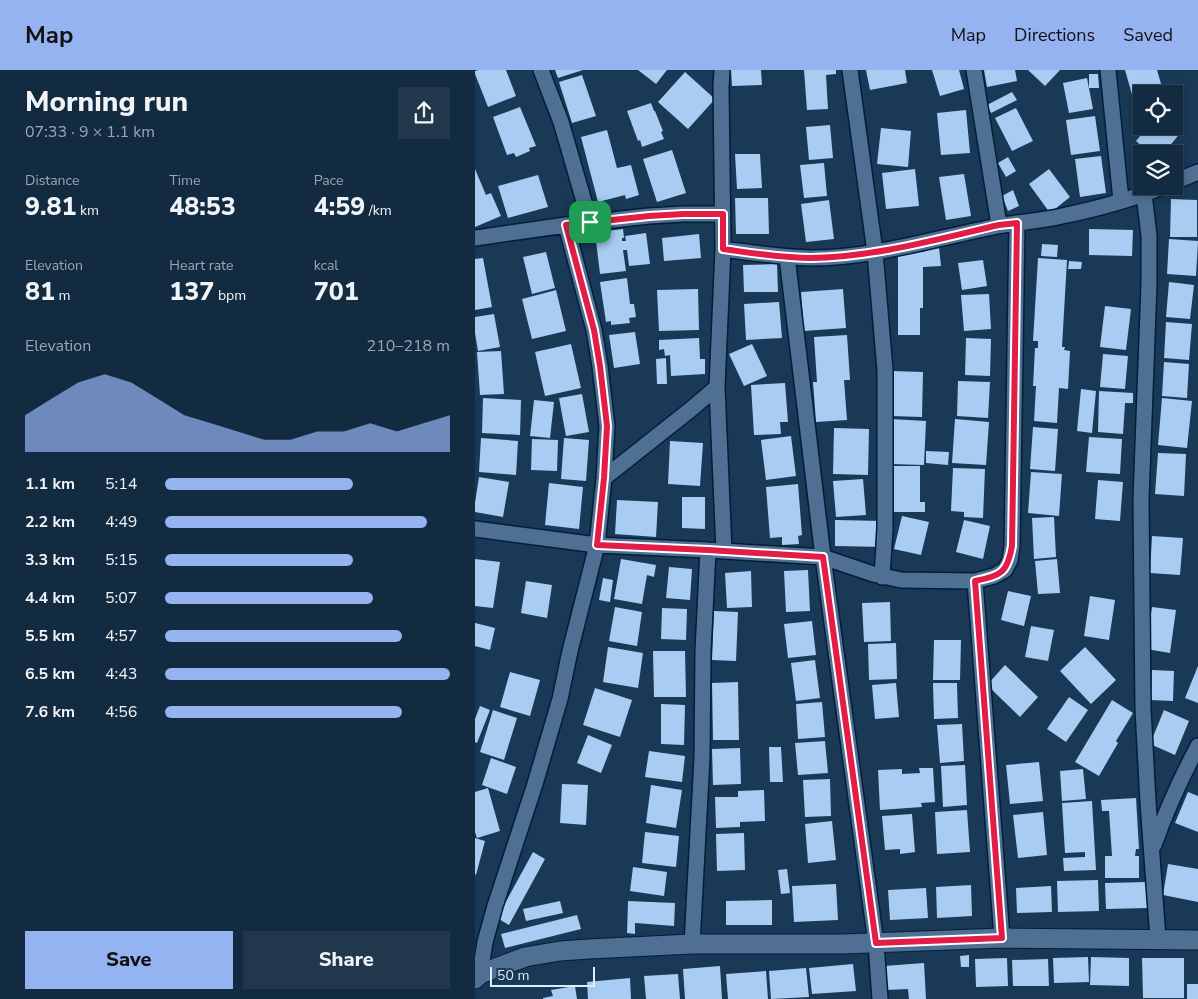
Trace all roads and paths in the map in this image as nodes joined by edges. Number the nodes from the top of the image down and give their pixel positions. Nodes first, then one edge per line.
1 (541, 70) edge
2 (722, 70) edge
3 (850, 70) edge
4 (974, 70) edge
5 (1108, 70) edge
6 (1198, 172) edge
7 (1183, 178) edge
8 (1141, 195) edge
9 (1144, 195) edge
10 (1121, 201) junction
11 (723, 214) junction
12 (590, 222) junction
13 (1017, 223) junction
14 (566, 225) junction
15 (999, 225) junction
16 (475, 238) edge
17 (723, 249) junction
18 (875, 252) junction
19 (787, 257) junction
20 (717, 388) junction
21 (604, 478) junction
22 (475, 529) edge
23 (597, 545) junction
24 (708, 550) junction
25 (724, 551) junction
26 (823, 557) junction
27 (882, 577) junction
28 (975, 581) junction
29 (1198, 746) edge
30 (1151, 851) junction
31 (1002, 938) junction
32 (1158, 939) junction
33 (1198, 940) edge
34 (876, 943) junction
35 (692, 944) junction
36 (478, 976) edge
37 (880, 999) edge

1 - 12 street
2 - 11 street
3 - 18 street
4 - 15 street
5 - 10 street
6 - 7 street
8 - 10 street
9 - 30 street
10 - 13 street
11 - 12 street
11 - 17 street
12 - 14 street
13 - 15 street
13 - 28 street
14 - 16 street
14 - 21 street
15 - 18 street
17 - 19 street
17 - 20 street
18 - 19 street
18 - 27 street
19 - 26 street
20 - 21 street
20 - 25 street
21 - 23 street
22 - 23 street
23 - 24 street
23 - 36 street
24 - 25 street
24 - 35 street
25 - 26 street
26 - 27 street
26 - 34 street
27 - 28 street
28 - 31 street
29 - 30 street
30 - 32 street
31 - 32 street
31 - 34 street
32 - 33 street
34 - 35 street
34 - 37 street
35 - 36 street

